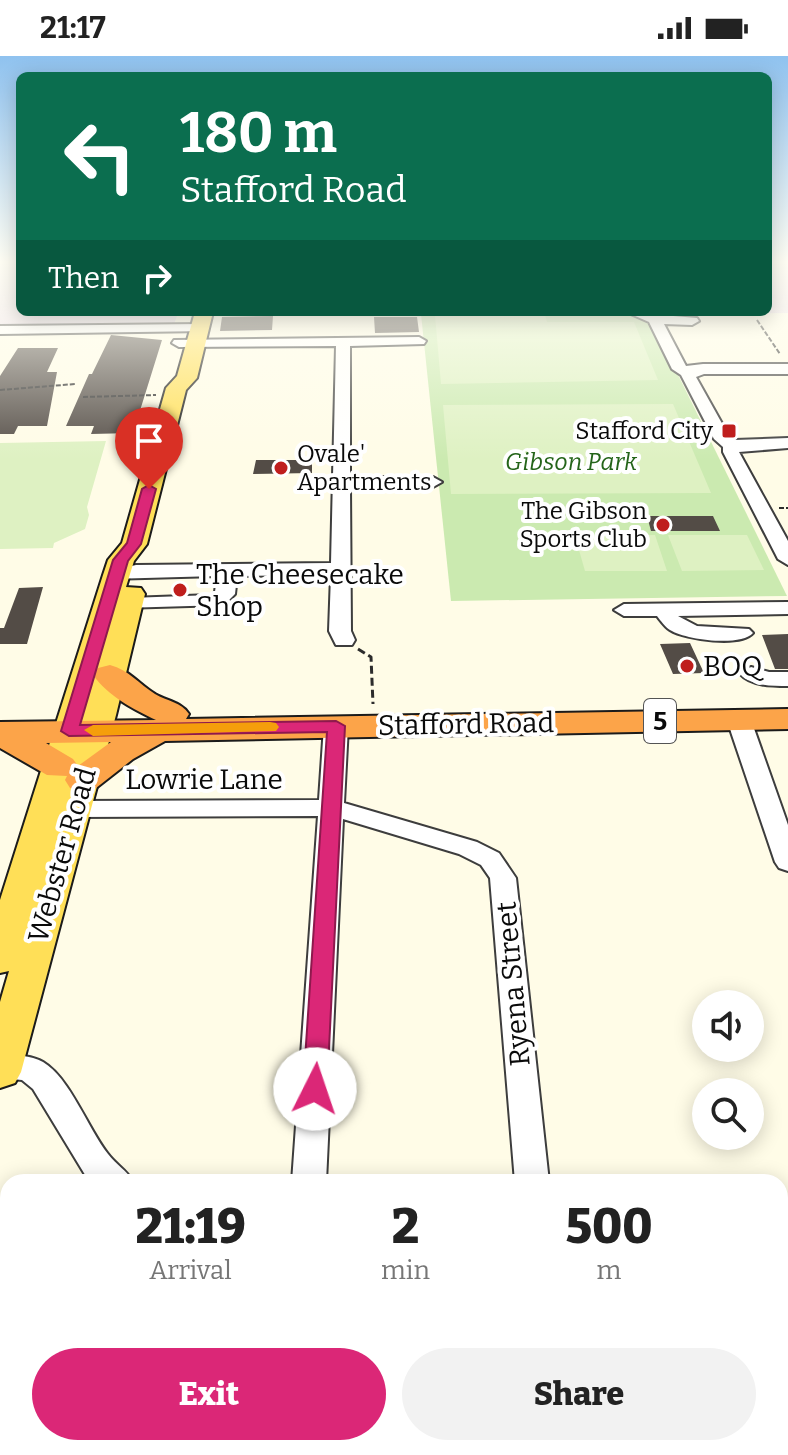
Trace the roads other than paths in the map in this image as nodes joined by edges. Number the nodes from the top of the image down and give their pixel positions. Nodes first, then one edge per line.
1 (28, 329) edge
2 (192, 329) edge
3 (206, 329) edge
4 (660, 329) edge
5 (2, 333) edge
6 (419, 341) dead end
7 (343, 342) junction
8 (787, 366) edge
9 (689, 373) junction
10 (788, 443) edge
11 (732, 445) junction
12 (341, 482) junction
13 (433, 482) dead end
14 (763, 514) junction
15 (788, 514) edge
16 (788, 559) edge
17 (340, 569) junction
18 (228, 570) junction
19 (126, 573) junction
20 (129, 604) junction
21 (788, 608) edge
22 (624, 610) dead end
23 (666, 615) junction
24 (788, 624) edge
25 (742, 633) dead end
26 (344, 640) road end
27 (751, 674) dead end
28 (110, 675) junction
29 (788, 679) edge
30 (788, 707) edge
31 (0, 717) edge
32 (788, 719) edge
33 (739, 720) junction
34 (166, 722) junction
35 (85, 723) junction
36 (336, 726) junction
37 (0, 734) edge
38 (72, 785) junction
39 (333, 808) junction
40 (788, 862) edge
41 (1, 952) edge
42 (1, 1068) edge
43 (106, 1174) edge
44 (310, 1174) edge
45 (531, 1174) edge

1 - 5 street
2 - 19 main road, Webster Road
3 - 7 street
4 - 9 street
6 - 7 street
7 - 12 street
8 - 9 street
9 - 11 street
10 - 11 street
11 - 14 street
12 - 13 street
12 - 17 street
14 - 15 street
14 - 16 street
17 - 18 street
17 - 26 street
18 - 19 street
18 - 20 street
19 - 20 main road, Webster Road
19 - 35 main road, Webster Road
20 - 28 main road, Webster Road
21 - 23 street
22 - 23 street
23 - 24 street
23 - 25 street
27 - 29 street
28 - 34 highway
28 - 35 main road, Webster Road
30 - 34 highway, Stafford Road / 5
31 - 35 highway, Stafford Road / 5
32 - 33 highway, Stafford Road / 5
33 - 36 highway, Stafford Road / 5
33 - 40 street
34 - 35 highway, Stafford Road / 5
34 - 36 highway, Stafford Road / 5
34 - 38 highway
35 - 37 highway, Stafford Road / 5
35 - 38 main road, Webster Road
36 - 39 street
37 - 38 highway
38 - 39 street, Lowrie Lane
38 - 41 main road, Webster Road
38 - 42 main road, Webster Road
39 - 44 street
39 - 45 street, Ryena Street
42 - 43 street

